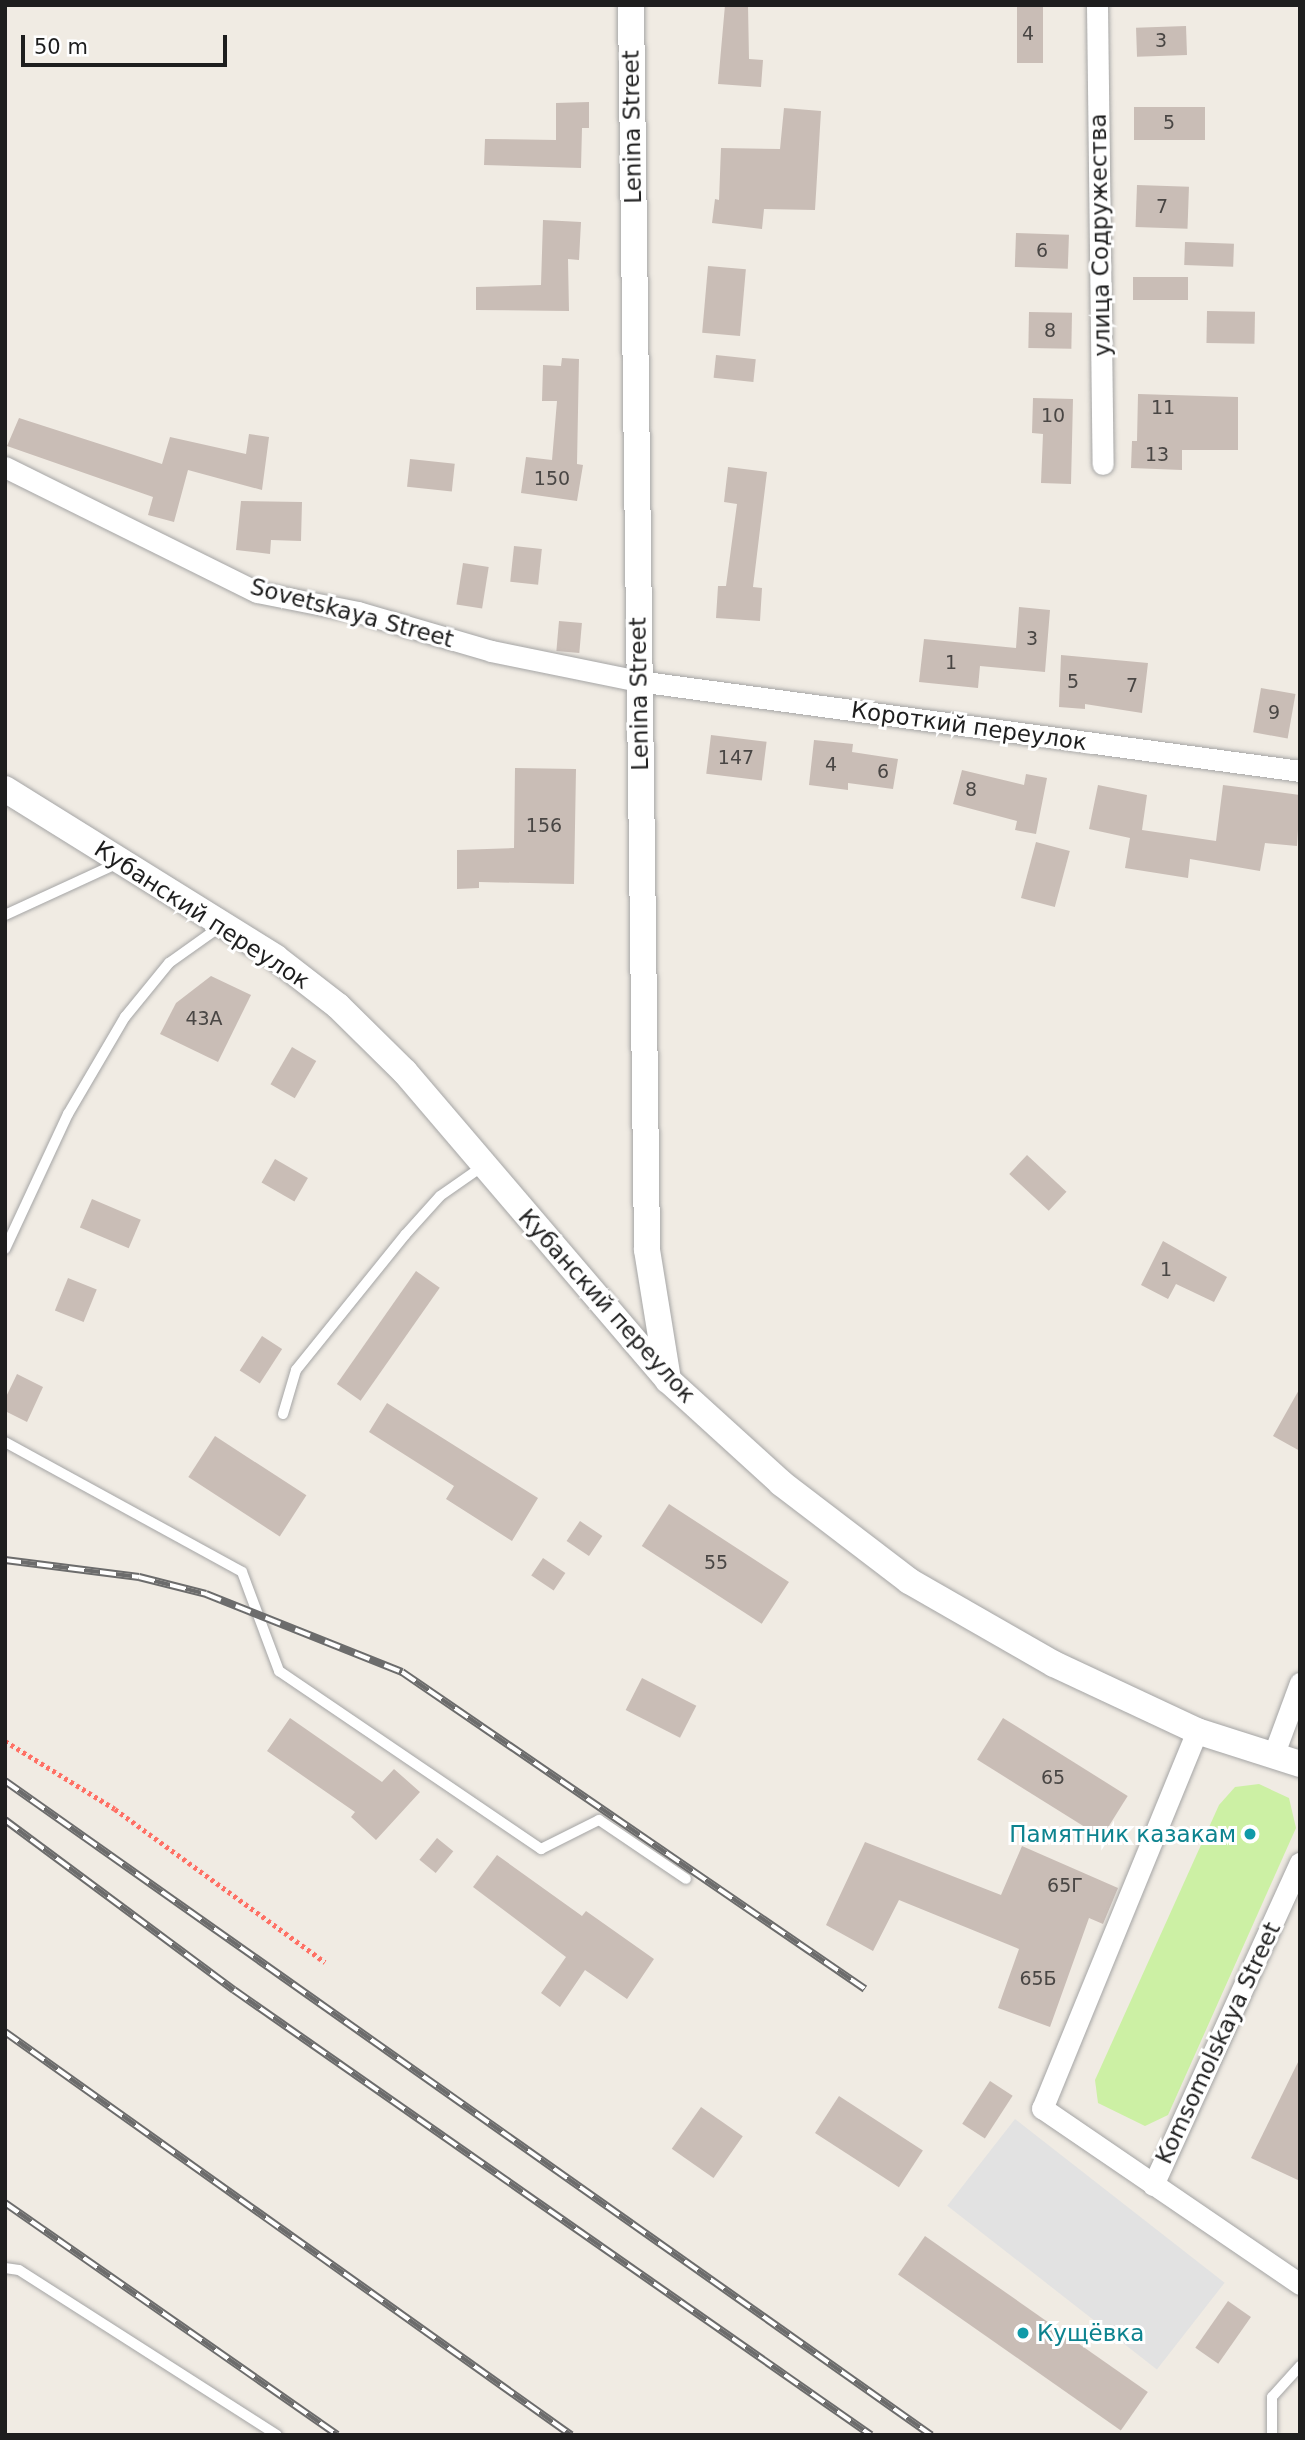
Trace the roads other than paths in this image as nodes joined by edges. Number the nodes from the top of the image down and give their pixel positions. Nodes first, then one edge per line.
1 (631, 5) edge
2 (1097, 5) edge
3 (1103, 464) dead end
4 (5, 467) edge
5 (638, 681) junction
6 (1300, 771) edge
7 (5, 789) edge
8 (122, 861) junction
9 (5, 915) edge
10 (224, 925) junction
11 (483, 1166) junction
12 (5, 1249) edge
13 (668, 1380) junction
14 (283, 1414) dead end
15 (5, 1442) edge
16 (1300, 1683) edge
17 (1197, 1731) junction
18 (1273, 1756) junction
19 (1300, 1764) edge
20 (1300, 1863) edge
21 (686, 1879) dead end
22 (1153, 2185) junction
23 (5, 2267) edge
24 (1300, 2284) edge
25 (1300, 2366) edge
26 (277, 2435) edge
27 (1272, 2435) edge

1 - 5 street, Lenina Street
2 - 3 street, улица Содружества
4 - 5 street, Sovetskaya Street
5 - 6 street, Короткий переулок
5 - 13 street, Lenina Street
7 - 8 street, Кубанский переулок
8 - 9 lane
8 - 10 street, Кубанский переулок
10 - 11 street, Кубанский переулок
10 - 12 lane
11 - 13 street, Кубанский переулок
11 - 14 lane
13 - 17 street, Кубанский переулок
15 - 21 lane
16 - 18 street
17 - 18 street, Кубанский переулок
17 - 22 street
18 - 19 street, Кубанский переулок
20 - 22 street, Komsomolskaya Street
22 - 24 street
23 - 26 lane
25 - 27 lane

